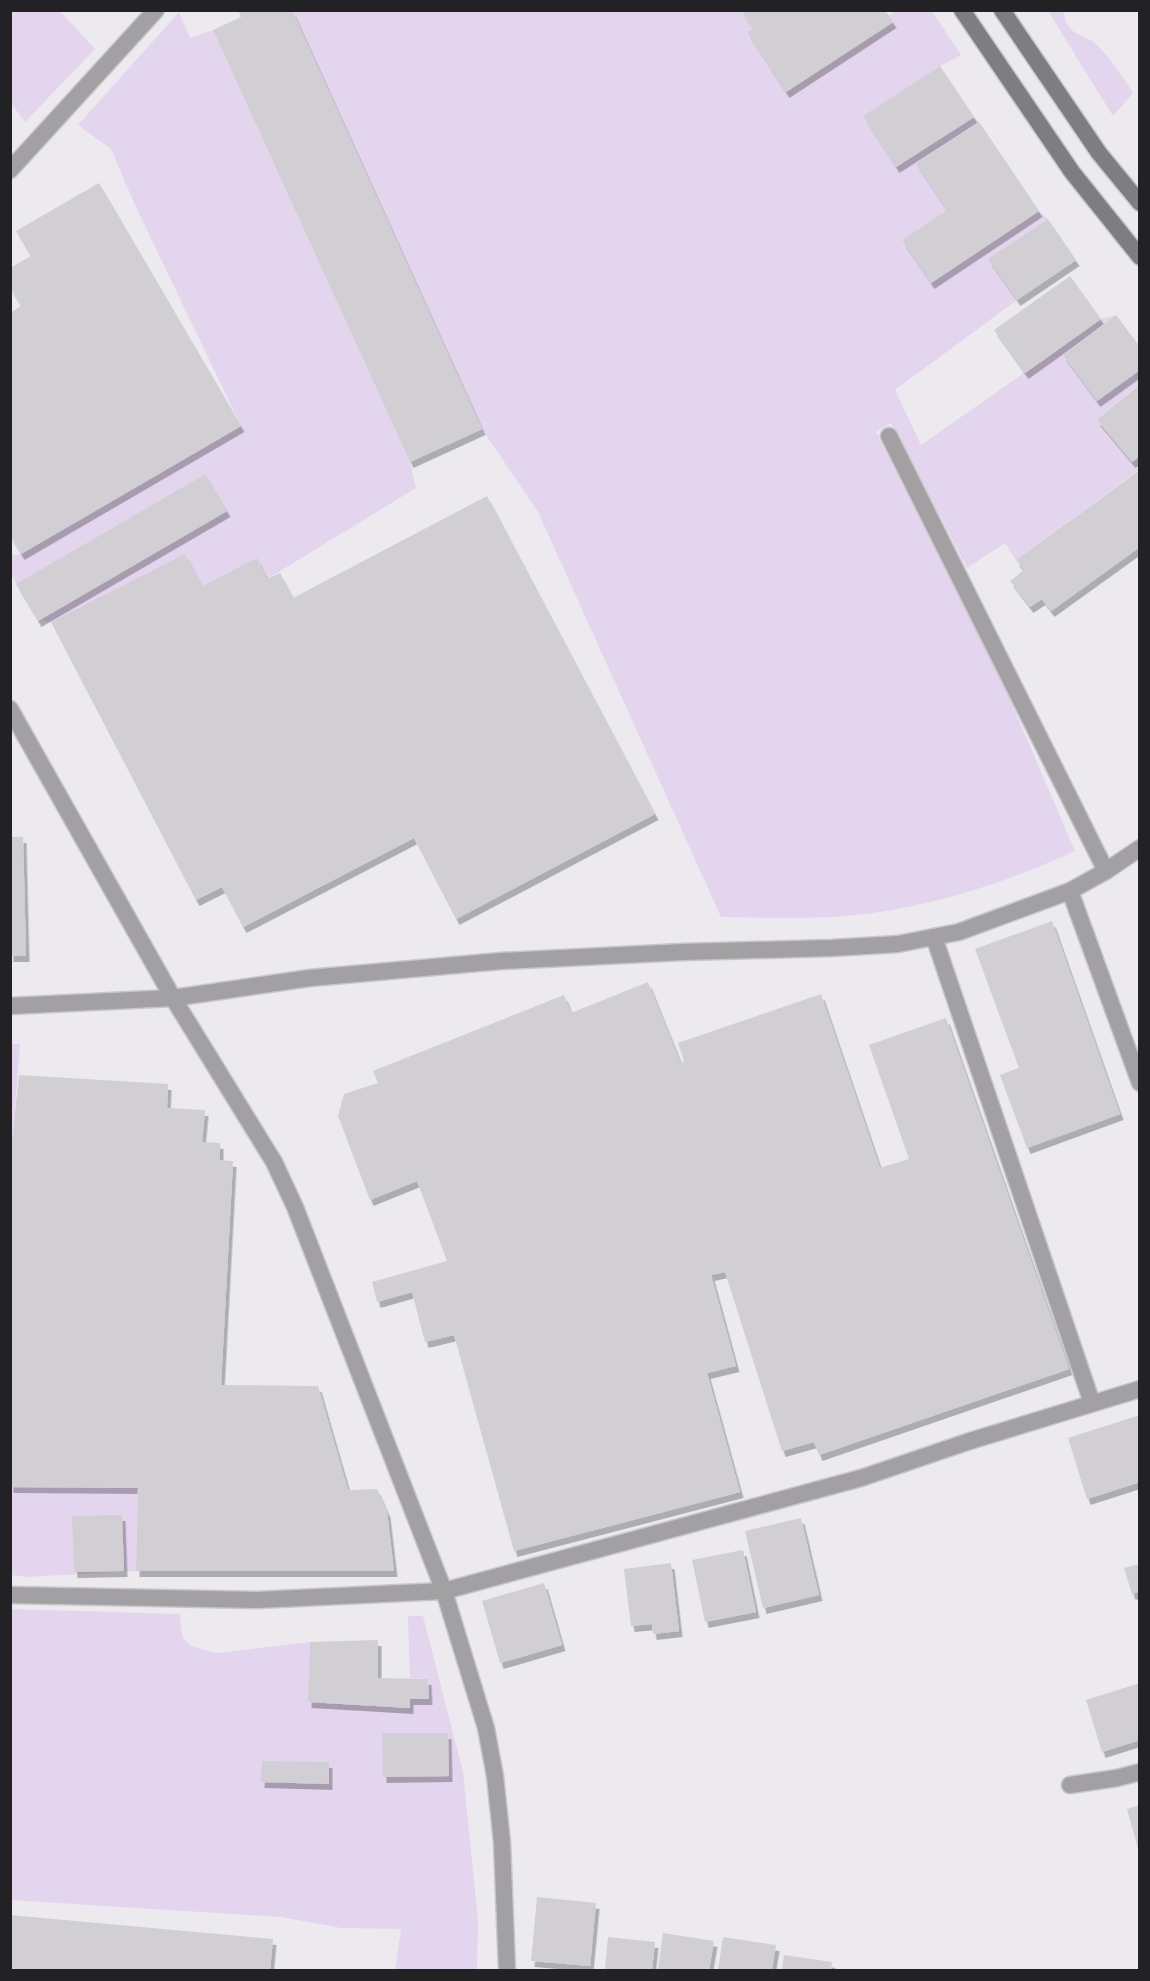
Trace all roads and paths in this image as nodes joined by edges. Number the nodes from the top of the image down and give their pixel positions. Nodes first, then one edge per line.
1 (156, 10) edge
2 (962, 10) edge
3 (1002, 10) edge
4 (10, 170) edge
5 (1138, 199) edge
6 (1140, 257) edge
7 (889, 436) dead end
8 (10, 709) edge
9 (1140, 848) edge
10 (1106, 871) junction
11 (1070, 891) junction
12 (934, 937) junction
13 (173, 998) junction
14 (10, 1006) edge
15 (1140, 1083) edge
16 (1140, 1389) edge
17 (1092, 1403) junction
18 (444, 1591) junction
19 (10, 1595) edge
20 (1140, 1772) edge
21 (1070, 1785) dead end
22 (507, 1971) edge

1 - 4 street
2 - 6 main road
3 - 5 main road
7 - 10 street
8 - 13 street
9 - 10 street
10 - 11 street
11 - 12 street
11 - 15 street
12 - 13 street
12 - 17 street
13 - 14 street
13 - 18 street
16 - 17 street
17 - 18 street
18 - 19 street
18 - 22 street
20 - 21 street

